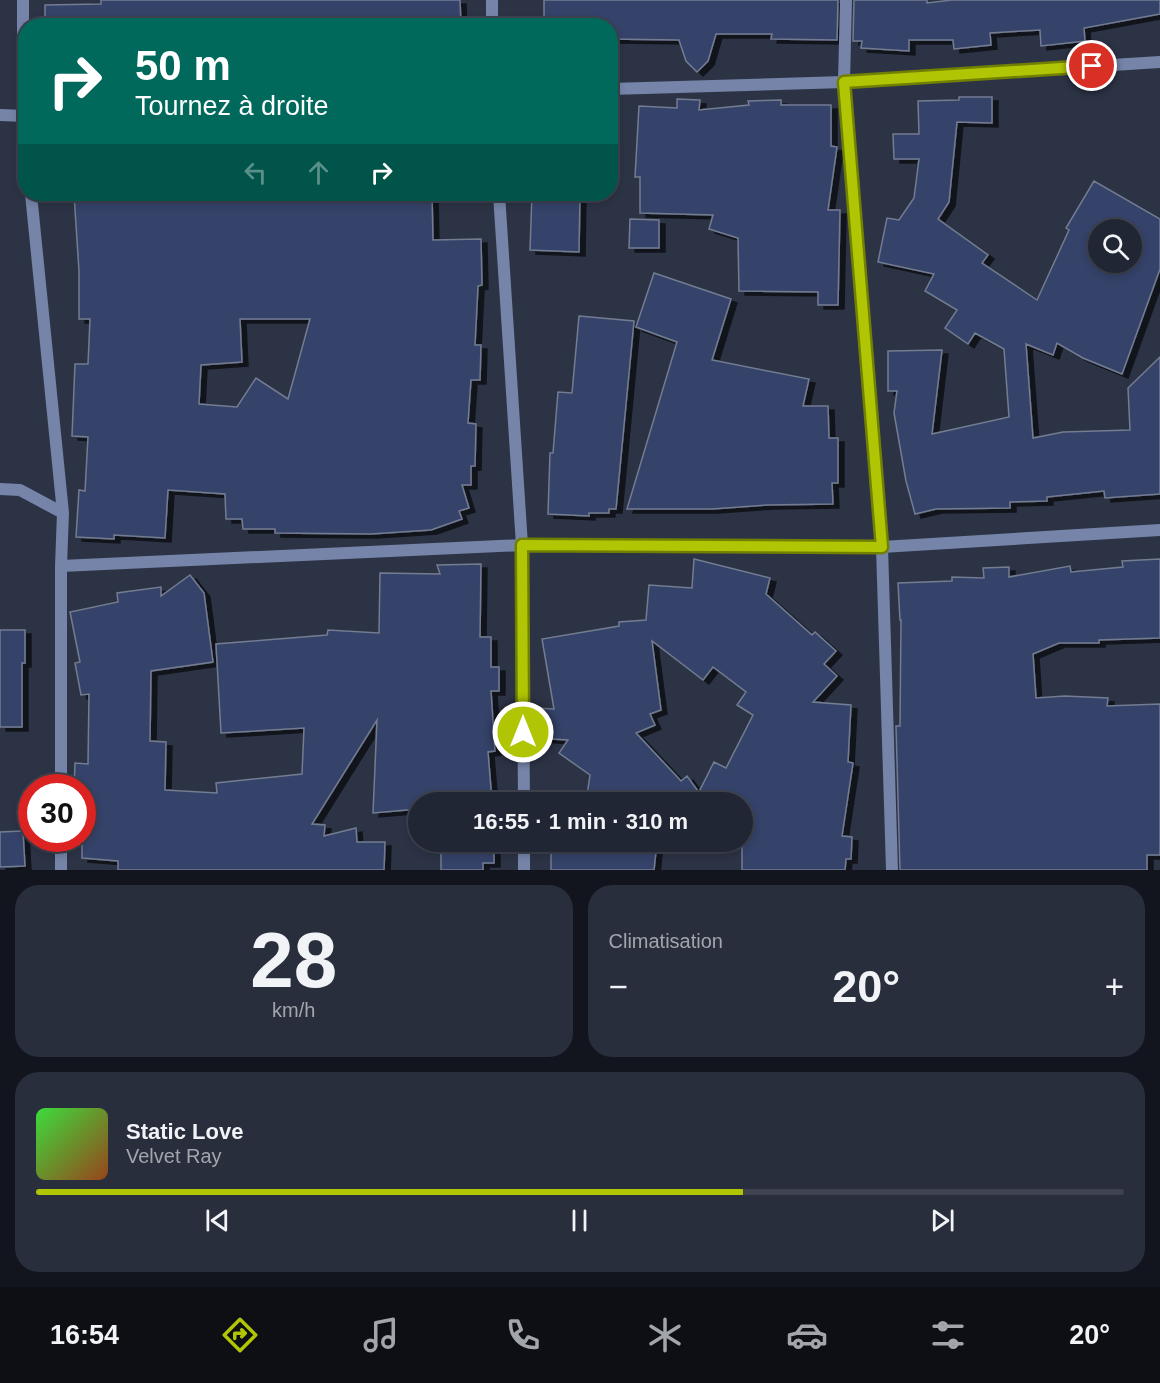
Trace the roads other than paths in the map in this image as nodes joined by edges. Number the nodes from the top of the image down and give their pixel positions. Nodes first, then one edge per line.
1 (23, 0) edge
2 (492, 0) edge
3 (846, 0) edge
4 (23, 18) edge
5 (492, 18) edge
6 (1160, 62) edge
7 (844, 82) junction
8 (618, 89) edge
9 (0, 115) edge
10 (18, 116) edge
11 (32, 201) edge
12 (499, 201) edge
13 (0, 489) edge
14 (63, 513) junction
15 (1160, 530) edge
16 (522, 545) junction
17 (882, 547) junction
18 (61, 566) junction
19 (61, 774) edge
20 (524, 792) edge
21 (61, 852) edge
22 (524, 852) edge
23 (61, 870) edge
24 (524, 870) edge
25 (892, 870) edge

1 - 4 street
2 - 5 street
3 - 7 street
6 - 7 street
7 - 8 street
7 - 17 street
9 - 10 street
11 - 14 street
12 - 16 street
13 - 14 street
14 - 18 street
15 - 17 street
16 - 17 street
16 - 18 street
16 - 20 street
17 - 25 street
18 - 19 street
21 - 23 street
22 - 24 street

